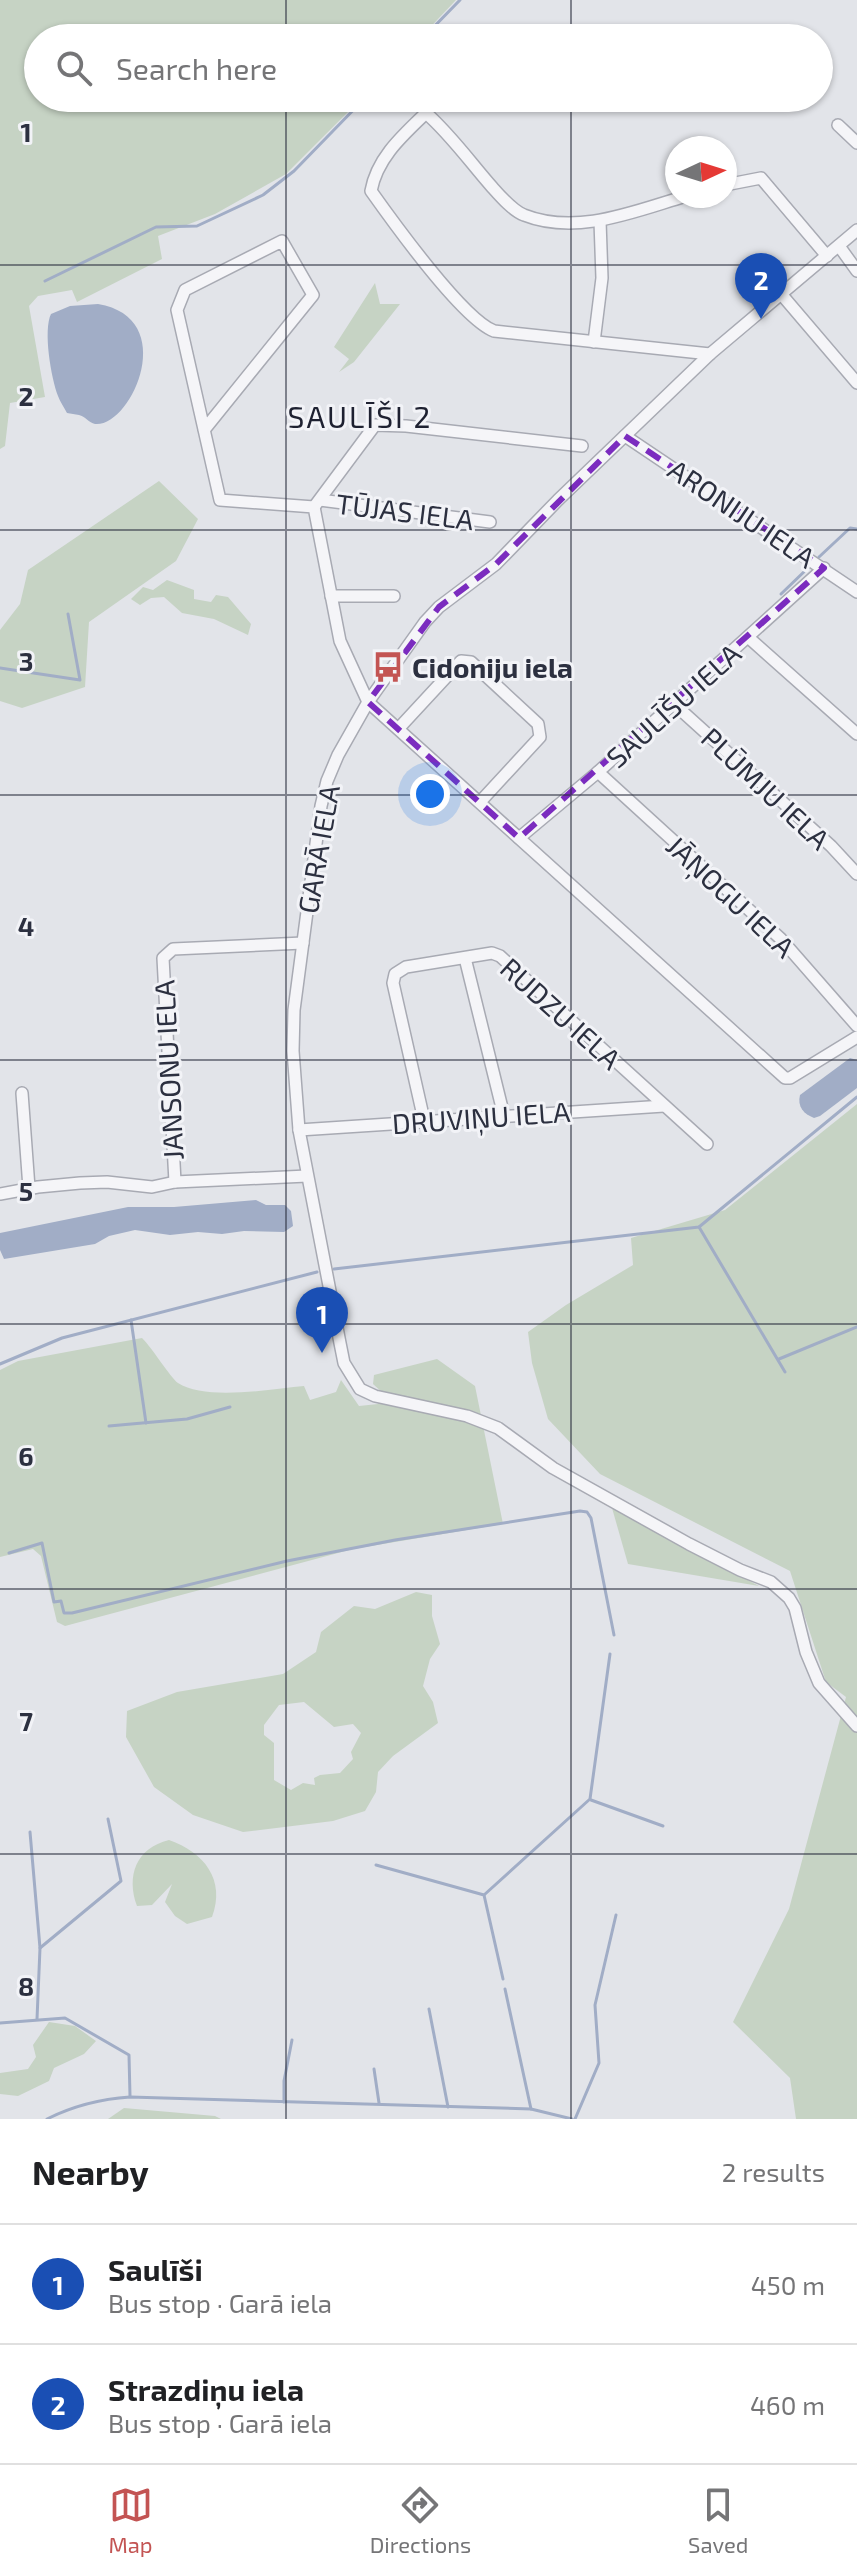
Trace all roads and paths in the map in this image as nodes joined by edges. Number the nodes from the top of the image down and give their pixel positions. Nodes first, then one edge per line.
1 (838, 125) dead end
2 (857, 143) edge
3 (737, 183) edge
4 (665, 202) edge
5 (600, 221) junction
6 (857, 230) edge
7 (839, 246) junction
8 (827, 256) junction
9 (857, 271) edge
10 (782, 295) junction
11 (594, 342) junction
12 (710, 354) junction
13 (857, 383) edge
14 (204, 430) junction
15 (625, 436) junction
16 (582, 446) dead end
17 (317, 504) junction
18 (490, 522) dead end
19 (824, 568) junction
20 (857, 592) edge
21 (331, 596) junction
22 (394, 596) dead end
23 (749, 638) junction
24 (368, 702) junction
25 (674, 704) junction
26 (399, 728) junction
27 (857, 734) edge
28 (598, 772) junction
29 (480, 802) junction
30 (519, 838) junction
31 (857, 874) edge
32 (303, 943) junction
33 (465, 958) junction
34 (857, 1026) edge
35 (857, 1037) edge
36 (22, 1093) dead end
37 (664, 1106) junction
38 (504, 1116) junction
39 (424, 1120) junction
40 (299, 1130) junction
41 (707, 1144) dead end
42 (307, 1176) junction
43 (175, 1182) junction
44 (29, 1188) junction
45 (0, 1194) edge
46 (857, 1726) edge

1 - 2 street
3 - 8 street
4 - 5 street
5 - 11 street
5 - 11 street
6 - 7 street, GARĀ IELA
7 - 8 street, GARĀ IELA
7 - 9 street
8 - 10 street, GARĀ IELA
10 - 12 street, GARĀ IELA
10 - 13 street
11 - 12 street
12 - 15 street, GARĀ IELA
14 - 14 street
14 - 17 street
15 - 19 street, ARONIJU IELA
15 - 24 street, GARĀ IELA
16 - 17 street
17 - 18 street, TŪJAS IELA
17 - 21 street
19 - 20 street, ARONIJU IELA
19 - 23 street, SAULĪŠU IELA
21 - 22 street
21 - 24 street
23 - 25 street, SAULĪŠU IELA
23 - 27 street
24 - 26 street
24 - 32 street, GARĀ IELA
25 - 28 street, SAULĪŠU IELA
25 - 31 street, PLŪMJU IELA
26 - 29 street
26 - 29 street
28 - 30 street, SAULĪŠU IELA
28 - 34 street, JĀŅOGU IELA
29 - 30 street
30 - 35 street
32 - 40 street, GARĀ IELA
32 - 43 street, JANSONU IELA
33 - 37 street, RUDZU IELA
33 - 38 street
33 - 39 street, RUDZU IELA
36 - 44 street
37 - 38 street, DRUVIŅU IELA
37 - 41 street, RUDZU IELA
38 - 39 street, DRUVIŅU IELA
39 - 40 street, DRUVIŅU IELA
40 - 42 street, GARĀ IELA
42 - 43 street
42 - 46 street, GARĀ IELA
43 - 44 street
44 - 45 street

